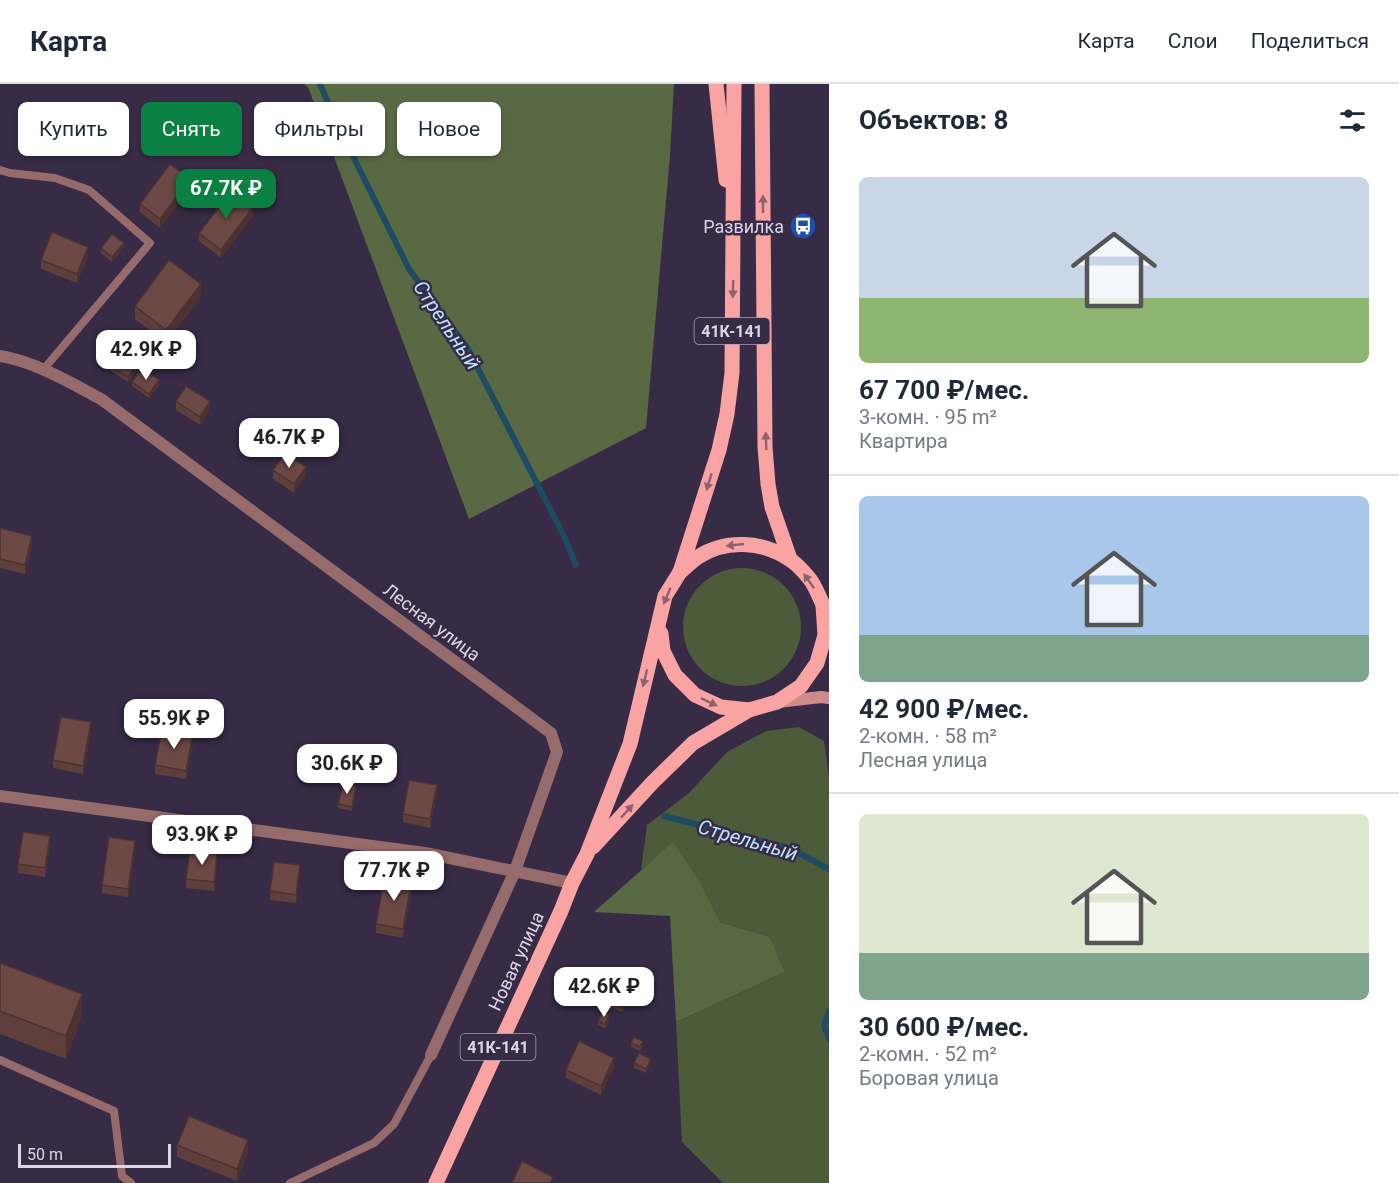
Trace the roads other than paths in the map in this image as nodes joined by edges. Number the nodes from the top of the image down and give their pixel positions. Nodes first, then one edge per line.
1 (716, 84) edge
2 (734, 84) edge
3 (762, 84) edge
4 (0, 170) edge
5 (734, 264) junction
6 (0, 356) edge
7 (43, 370) junction
8 (790, 559) junction
9 (680, 572) junction
10 (826, 610) edge
11 (660, 621) junction
12 (829, 698) edge
13 (777, 702) junction
14 (749, 710) junction
15 (0, 796) edge
16 (587, 854) junction
17 (515, 871) junction
18 (572, 882) junction
19 (431, 1055) joint
20 (0, 1060) edge
21 (131, 1183) edge
22 (290, 1183) edge
23 (436, 1183) edge

1 - 5 main road
2 - 5 main road, 41К-141
8 -> 3 main road, 41К-141
4 - 7 lane
5 -> 9 main road, 41К-141
6 - 7 street, Лесная улица
7 - 17 street, Лесная улица
8 -> 9 main road, 41К-141
10 -> 8 main road, 41К-141
9 -> 11 main road, 41К-141
10 - 13 main road, 41К-141
11 -> 14 main road, 41К-141
11 -> 16 main road, 41К-141
12 - 13 main road
13 - 14 main road, 41К-141
16 -> 14 main road, 41К-141
15 - 17 street
16 - 18 main road, Новая улица / 41К-141
17 - 18 street
17 - 19 street, Лесная улица
18 - 23 main road, Новая улица / 41К-141
19 - 22 lane
20 - 21 lane

